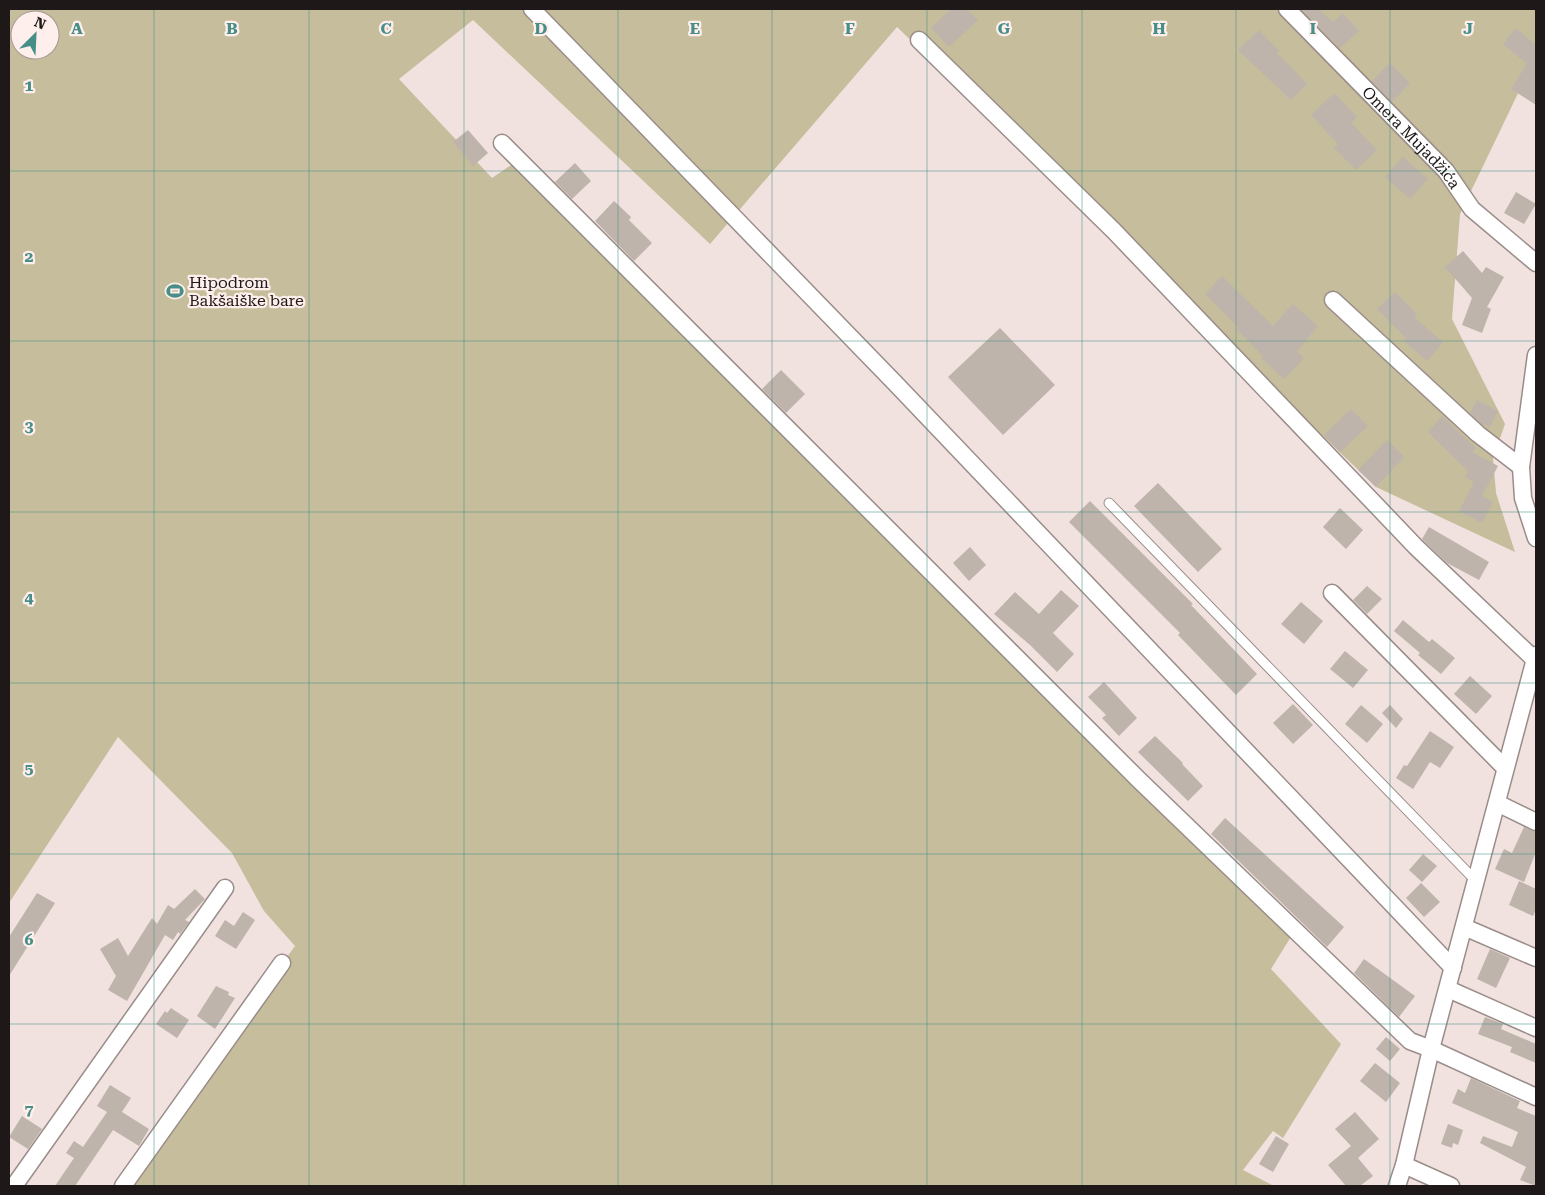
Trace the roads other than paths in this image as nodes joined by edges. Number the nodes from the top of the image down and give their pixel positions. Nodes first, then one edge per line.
1 (532, 9) edge
2 (1287, 9) edge
3 (919, 40) dead end
4 (502, 143) dead end
5 (1536, 263) edge
6 (1333, 300) dead end
7 (1536, 355) edge
8 (1521, 467) junction
9 (1109, 504) dead end
10 (1536, 538) edge
11 (1332, 593) dead end
12 (1536, 659) edge
13 (1505, 768) junction
14 (1496, 803) junction
15 (1536, 822) edge
16 (1476, 881) junction
17 (225, 888) dead end
18 (1464, 927) junction
19 (1536, 958) edge
20 (282, 963) dead end
21 (1453, 968) junction
22 (1448, 989) junction
23 (1536, 1028) edge
24 (1431, 1049) junction
25 (1536, 1097) edge
26 (1404, 1166) junction
27 (14, 1186) edge
28 (123, 1186) edge
29 (1397, 1186) edge
30 (1451, 1186) edge

1 - 21 street
2 - 5 street, Omera Mujadžića
3 - 12 street
4 - 24 street
6 - 8 street
7 - 8 street
8 - 10 street
9 - 16 lane
11 - 13 street
12 - 13 street
13 - 14 street
14 - 15 street
14 - 16 street
16 - 18 street
17 - 27 street
18 - 19 street
18 - 21 street
20 - 28 street
21 - 22 street
22 - 23 street
22 - 24 street
24 - 25 street
24 - 26 street
26 - 29 street
26 - 30 street

